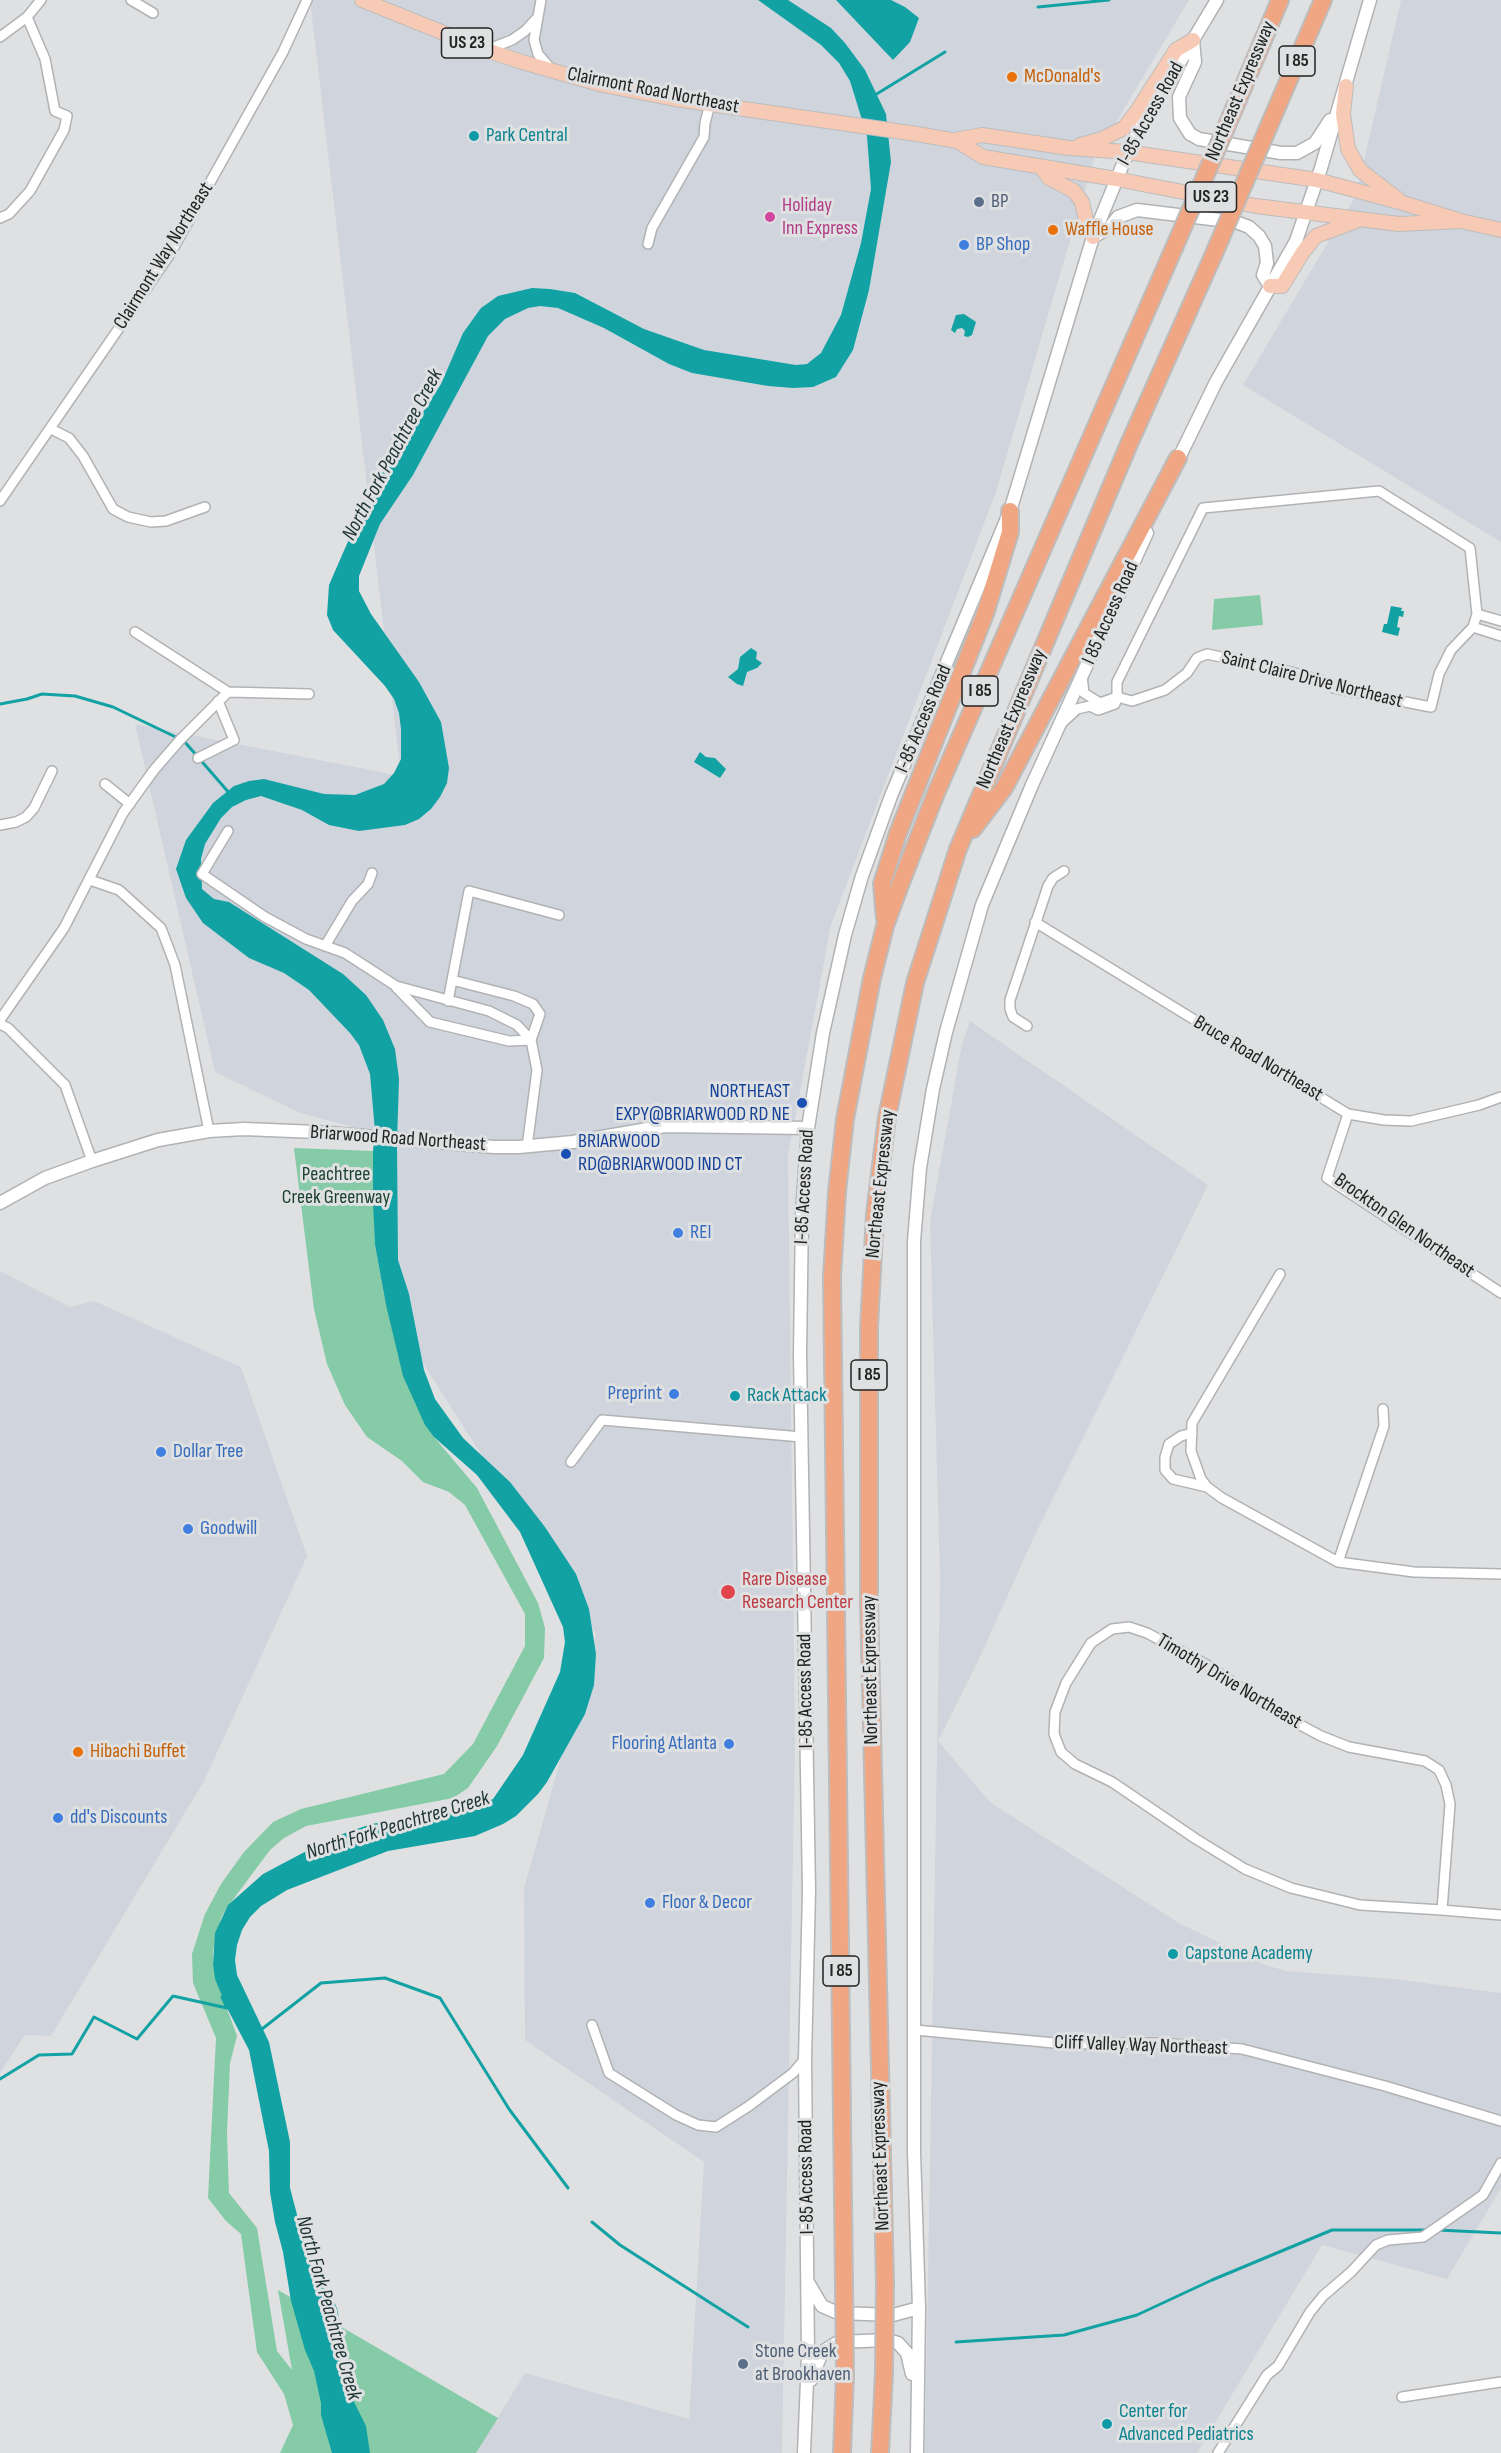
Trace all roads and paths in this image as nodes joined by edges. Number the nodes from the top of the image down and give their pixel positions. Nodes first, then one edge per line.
1 (131, 0) edge
2 (307, 0) edge
3 (362, 0) edge
4 (541, 0) edge
5 (1217, 0) edge
6 (1280, 0) edge
7 (1323, 0) edge
8 (1370, 0) edge
9 (40, 1) edge
10 (377, 4) edge
11 (153, 13) dead end
12 (27, 17) junction
13 (536, 19) junction
14 (0, 37) edge
15 (1193, 40) junction
16 (486, 50) junction
17 (552, 71) junction
18 (1346, 86) junction
19 (710, 104) junction
20 (955, 140) junction
21 (1070, 148) junction
22 (1127, 152) junction
23 (1040, 166) junction
24 (1116, 179) junction
25 (1317, 180) junction
26 (1403, 203) junction
27 (1306, 212) junction
28 (0, 218) edge
29 (1361, 219) junction
30 (1461, 221) junction
31 (1501, 230) edge
32 (1093, 237) junction
33 (648, 244) dead end
34 (1270, 286) junction
35 (51, 429) junction
36 (1178, 458) junction
37 (0, 501) edge
38 (205, 507) dead end
39 (1010, 511) junction
40 (1477, 614) junction
41 (1500, 621) edge
42 (1473, 627) junction
43 (135, 632) dead end
44 (1498, 635) edge
45 (1082, 676) junction
46 (228, 692) junction
47 (309, 694) dead end
48 (1117, 697) junction
49 (218, 701) junction
50 (1092, 703) junction
51 (1060, 724) junction
52 (198, 758) dead end
53 (52, 771) dead end
54 (105, 784) dead end
55 (130, 804) junction
56 (0, 825) edge
57 (228, 831) dead end
58 (958, 849) junction
59 (1064, 872) dead end
60 (372, 873) dead end
61 (90, 880) junction
62 (559, 915) dead end
63 (1035, 922) junction
64 (885, 927) junction
65 (325, 946) junction
66 (452, 980) junction
67 (396, 986) junction
68 (448, 1001) junction
69 (0, 1020) edge
70 (0, 1024) edge
71 (1027, 1026) dead end
72 (531, 1040) junction
73 (1501, 1097) edge
74 (1348, 1114) junction
75 (808, 1128) junction
76 (209, 1131) junction
77 (527, 1147) junction
78 (92, 1161) junction
79 (0, 1203) edge
80 (1280, 1274) dead end
81 (1501, 1293) edge
82 (1383, 1409) dead end
83 (1192, 1433) junction
84 (802, 1437) junction
85 (572, 1462) dead end
86 (1207, 1487) junction
87 (1338, 1562) junction
88 (1501, 1574) edge
89 (1442, 1910) junction
90 (1501, 1915) edge
91 (592, 2025) dead end
92 (915, 2030) junction
93 (806, 2059) junction
94 (1501, 2121) edge
95 (1501, 2163) edge
96 (919, 2261) junction
97 (808, 2283) junction
98 (919, 2308) junction
99 (893, 2315) junction
100 (1501, 2382) edge
101 (808, 2388) junction
102 (1402, 2397) dead end
103 (804, 2453) edge
104 (842, 2453) edge
105 (880, 2453) edge
106 (917, 2453) edge
107 (1218, 2453) edge

1 - 11 street
2 - 35 street, Clairmont Way Northeast
3 - 10 main road, Clairmont Road Northeast / US 23
4 - 13 street
5 - 15 main road, I-85 Access Road
6 - 64 highway, Northeast Expressway / I 85, bridge
7 - 58 highway, Northeast Expressway / I 85, bridge
8 - 18 main road
9 - 12 street
10 - 16 main road, Clairmont Road Northeast / US 23
12 - 14 street
12 - 28 street
13 - 16 street
13 - 17 street
15 - 18 main road
15 - 21 main road
15 - 22 main road, I-85 Access Road
16 - 17 main road, Clairmont Road Northeast / US 23
17 - 19 main road, Clairmont Road Northeast / US 23
18 - 25 main road
18 - 26 main road
19 - 20 main road, Clairmont Road Northeast / US 23
19 - 33 street
20 - 21 main road, Clairmont Road Northeast / US 23
20 - 23 main road, Clairmont Road Northeast / US 23
21 - 22 main road, Clairmont Road Northeast / US 23
22 - 24 main road, I-85 Access Road
22 - 25 main road, Clairmont Road Northeast / US 23
23 - 24 main road, Clairmont Road Northeast / US 23
23 - 32 main road
24 - 27 main road, Clairmont Road Northeast / US 23
24 - 32 main road, I-85 Access Road
25 - 26 main road, Clairmont Road Northeast / US 23
25 - 27 main road
26 - 30 main road, Clairmont Road Northeast / US 23
27 - 29 main road, Clairmont Road Northeast / US 23
27 - 34 main road
29 - 30 main road, Clairmont Road Northeast / US 23
29 - 34 main road
30 - 31 main road, Clairmont Road Northeast / US 23
32 - 34 main road
32 - 39 main road, I-85 Access Road
34 - 36 main road
35 - 37 street, Clairmont Way Northeast
35 - 38 street
36 - 45 main road, I 85 Access Road
36 - 58 highway
39 - 64 highway
39 - 75 main road, I-85 Access Road
40 - 41 street
40 - 42 street, Saint Claire Drive Northeast
40 - 48 street, Saint Claire Drive Northeast
41 - 44 street
42 - 44 street
42 - 48 street, Saint Claire Drive Northeast
43 - 46 street
45 - 50 street
45 - 51 main road, I 85 Access Road
46 - 47 street
46 - 49 street
48 - 50 street, Saint Claire Drive Northeast
49 - 52 street
49 - 55 street
50 - 51 street, Saint Claire Drive Northeast
51 - 92 main road, I 85 Access Road
53 - 56 street
54 - 55 street
55 - 61 street
57 - 65 street
58 - 105 highway, Northeast Expressway / I 85, bridge
59 - 63 street
60 - 65 street
61 - 69 street
61 - 76 street
62 - 66 street
63 - 71 street
63 - 74 street, Bruce Road Northeast
64 - 104 highway, Northeast Expressway / I 85, bridge
65 - 67 street
66 - 68 street
66 - 72 street
67 - 68 street
67 - 72 street
68 - 72 street
70 - 78 street
72 - 77 street
73 - 74 street, Bruce Road Northeast
74 - 81 street, Brockton Glen Northeast
75 - 77 main road, Briarwood Road Northeast
75 - 84 main road, I-85 Access Road
76 - 77 main road, Briarwood Road Northeast
76 - 78 main road, Briarwood Road Northeast
78 - 79 main road, Briarwood Road Northeast
80 - 83 street
82 - 87 street
83 - 86 street
83 - 86 street
84 - 85 street
84 - 93 main road, I-85 Access Road
86 - 87 street
87 - 88 street
89 - 89 street, Timothy Drive Northeast
89 - 90 street, Timothy Drive Northeast
91 - 93 street
92 - 94 street, Cliff Valley Way Northeast
92 - 96 main road
93 - 97 main road, I-85 Access Road
95 - 107 street
96 - 98 main road
96 - 99 main road
97 - 99 main road
97 - 101 main road, I-85 Access Road
98 - 99 main road
98 - 106 main road
100 - 102 street
101 - 103 main road, I-85 Access Road
101 - 106 main road

